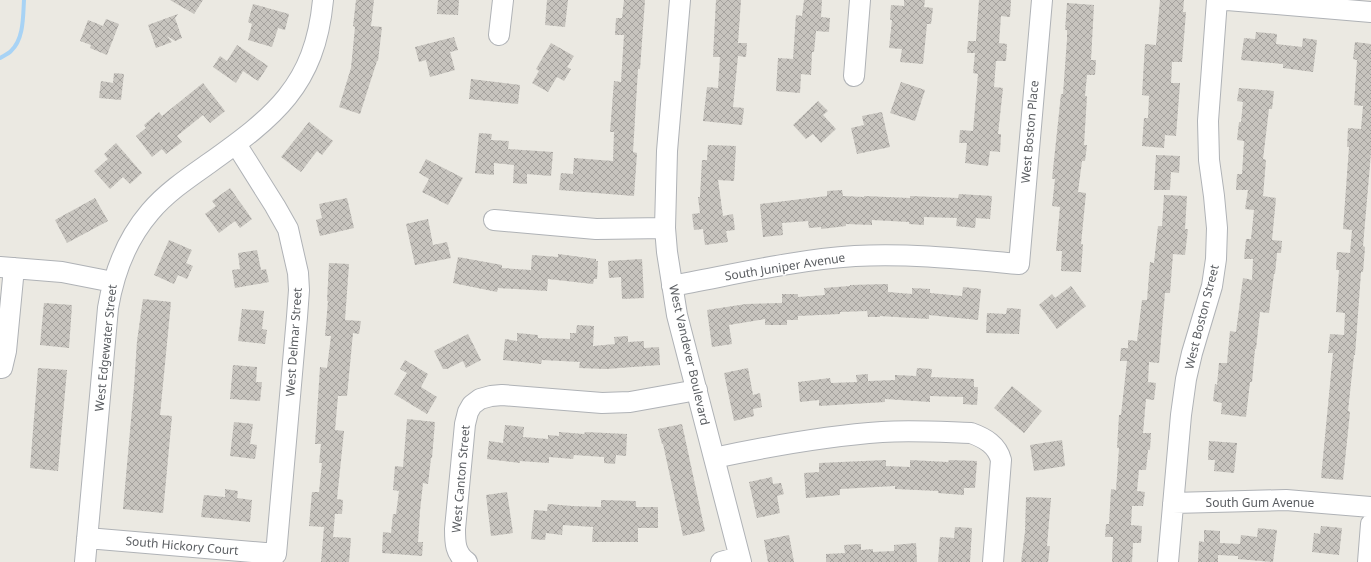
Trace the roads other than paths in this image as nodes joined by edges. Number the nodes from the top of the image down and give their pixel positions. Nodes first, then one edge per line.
1 (323, 0) edge
2 (503, 0) edge
3 (680, 0) edge
4 (860, 0) edge
5 (1042, 0) edge
6 (1217, 0) edge
7 (1227, 0) edge
8 (1371, 12) edge
9 (499, 35) dead end
10 (854, 76) dead end
11 (236, 144) junction
12 (494, 220) dead end
13 (665, 228) junction
14 (1018, 264) joint
15 (7, 268) edge
16 (113, 282) junction
17 (672, 286) junction
18 (0, 368) edge
19 (697, 390) junction
20 (714, 458) junction
21 (1173, 503) junction
22 (1371, 507) edge
23 (1371, 524) edge
24 (87, 538) junction
25 (276, 554) joint
26 (462, 557) edge
27 (734, 560) edge
28 (86, 562) edge
29 (993, 562) edge
30 (1168, 562) edge
31 (1368, 562) edge

1 - 11 street, West Edgewater Street
2 - 9 street
3 - 13 street, West Vandever Boulevard
4 - 10 street
5 - 14 street, West Boston Place
6 - 21 street, West Boston Street
7 - 8 street
11 - 16 street, West Edgewater Street
11 - 25 street, West Delmar Street
12 - 13 street
13 - 17 street, West Vandever Boulevard
14 - 17 street, South Juniper Avenue
15 - 16 street
15 - 18 street
16 - 24 street, West Edgewater Street
17 - 19 street, West Vandever Boulevard
19 - 20 street, West Vandever Boulevard
19 - 26 street, West Canton Street
20 - 27 street, West Vandever Boulevard
20 - 29 street
21 - 22 street, South Gum Avenue
21 - 30 street, West Boston Street
23 - 31 street
24 - 25 street, South Hickory Court
24 - 28 street, West Edgewater Street

